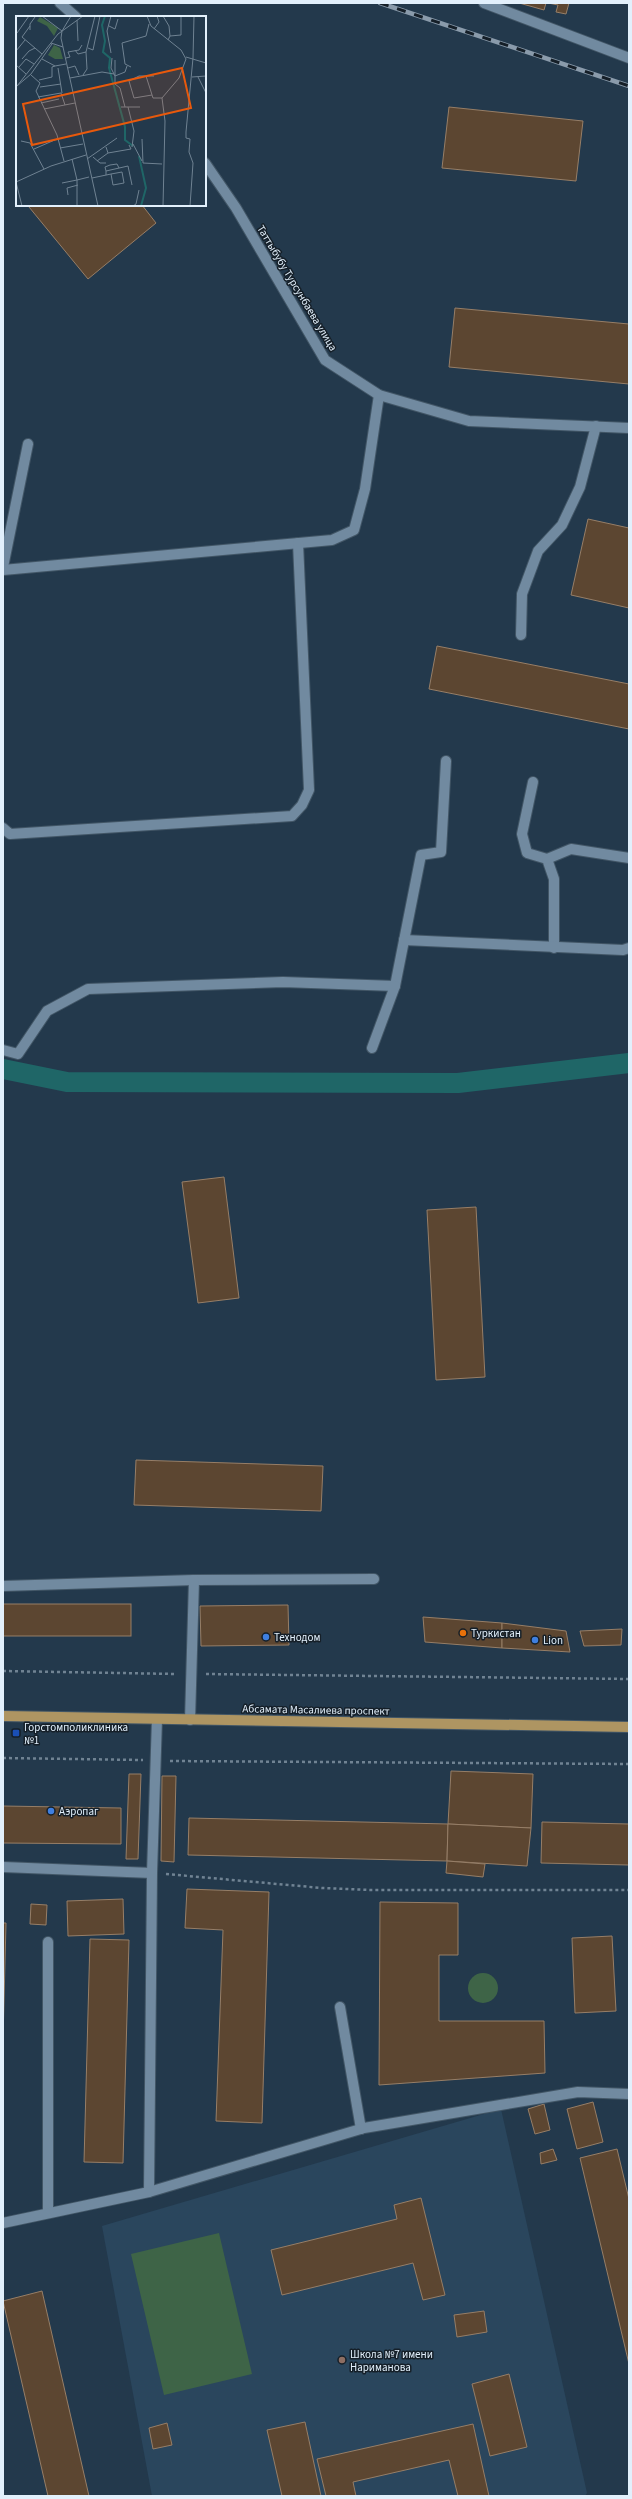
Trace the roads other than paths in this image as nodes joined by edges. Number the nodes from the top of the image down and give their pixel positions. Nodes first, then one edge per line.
1 (60, 3) edge
2 (484, 3) edge
3 (75, 16) edge
4 (629, 58) edge
5 (206, 164) edge
6 (379, 395) junction
7 (596, 426) junction
8 (629, 428) edge
9 (28, 444) dead end
10 (298, 543) junction
11 (3, 567) edge
12 (3, 570) edge
13 (521, 635) dead end
14 (446, 762) dead end
15 (533, 782) dead end
16 (3, 828) edge
17 (629, 858) edge
18 (548, 859) junction
19 (404, 940) junction
20 (554, 948) junction
21 (629, 948) edge
22 (395, 986) junction
23 (372, 1048) dead end
24 (3, 1050) edge
25 (374, 1579) dead end
26 (194, 1580) junction
27 (3, 1586) edge
28 (3, 1716) edge
29 (157, 1720) junction
30 (190, 1720) junction
31 (629, 1727) edge
32 (3, 1868) edge
33 (152, 1873) junction
34 (48, 1942) dead end
35 (340, 2007) dead end
36 (629, 2094) edge
37 (361, 2129) junction
38 (150, 2192) junction
39 (48, 2213) junction
40 (3, 2223) edge

1 - 3 street
2 - 4 street
5 - 6 street, Таттыбубу Турсунбаева улица
6 - 7 street, Таттыбубу Турсунбаева улица
6 - 10 street
7 - 8 street, Таттыбубу Турсунбаева улица
7 - 13 street
9 - 11 street
10 - 12 street
10 - 16 street
14 - 19 street
15 - 18 street
17 - 18 street
18 - 20 street
19 - 20 street
19 - 22 street
20 - 21 street
22 - 23 street
22 - 24 street
25 - 26 street
26 - 27 street
26 - 30 street
28 - 29 main road, Абсамата Масалиева проспект
29 - 30 main road, Абсамата Масалиева проспект
29 - 33 street
30 - 31 main road, Абсамата Масалиева проспект
32 - 33 street
33 - 38 street
34 - 39 street
35 - 37 street
36 - 37 street
37 - 38 street
38 - 39 street
39 - 40 street

